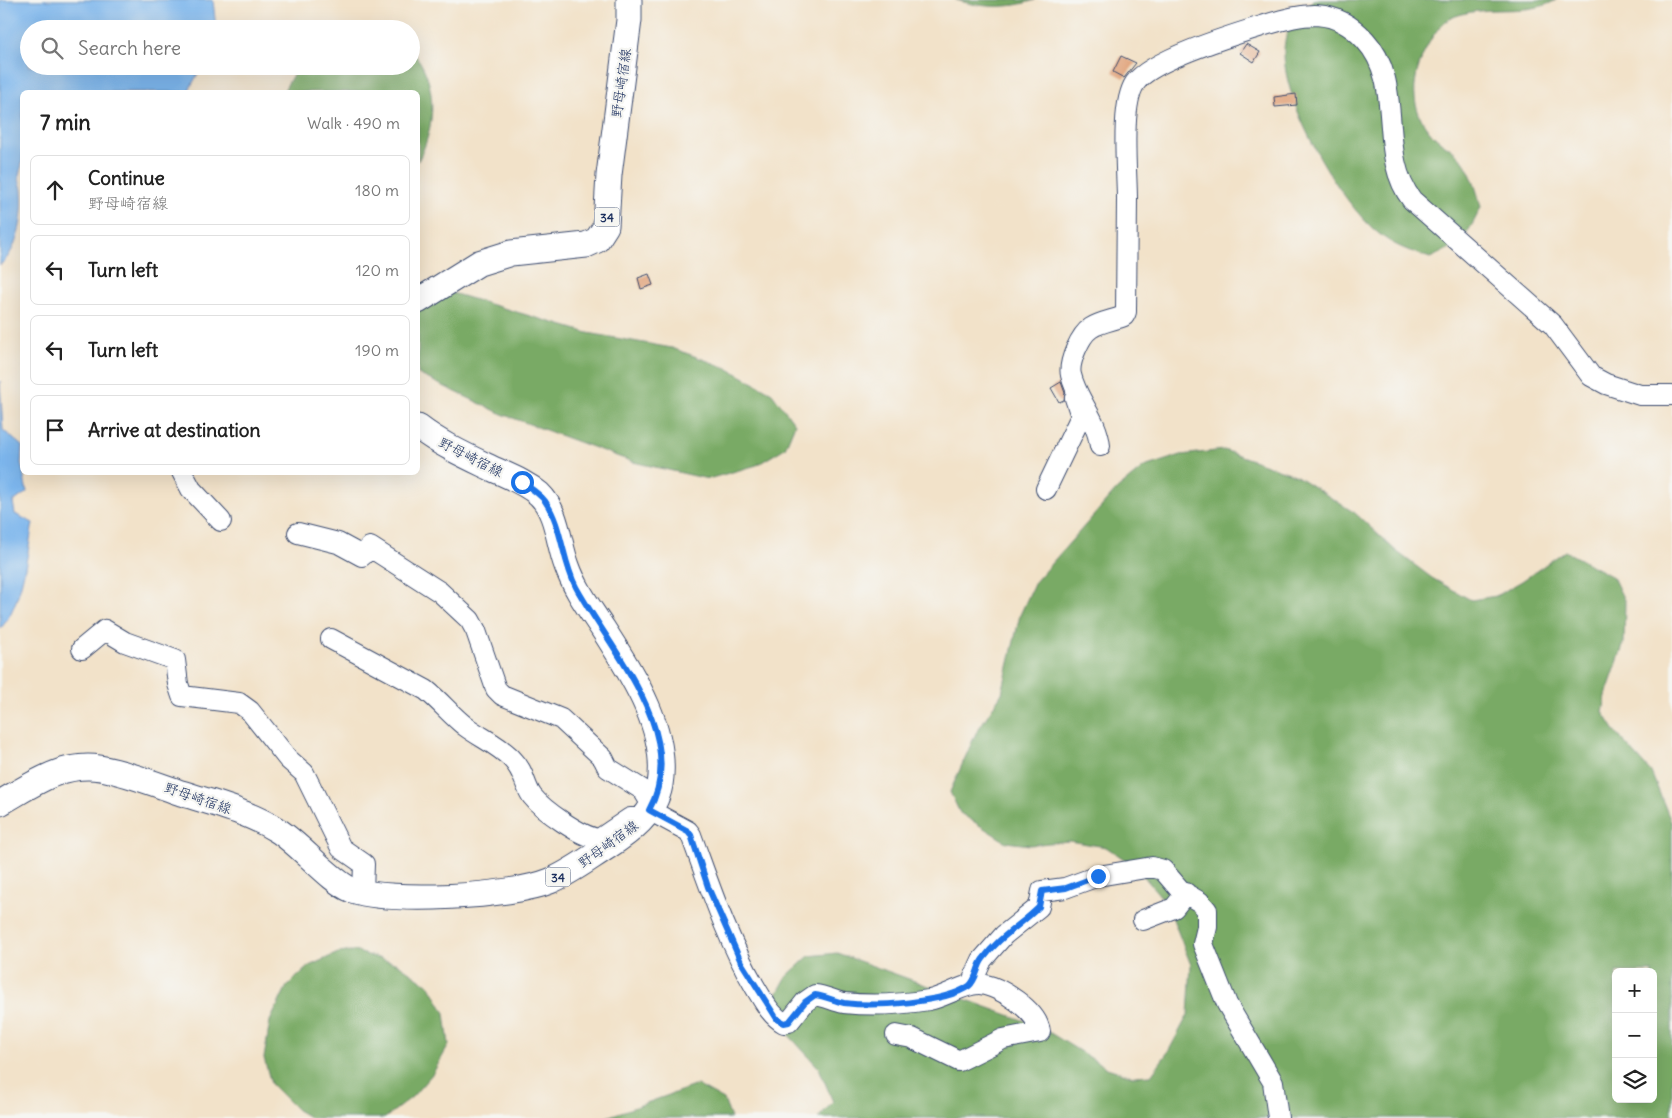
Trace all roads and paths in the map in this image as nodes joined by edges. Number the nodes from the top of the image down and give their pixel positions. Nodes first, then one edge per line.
1 (629, 0) edge
2 (420, 300) edge
3 (1070, 374) junction
4 (1672, 395) edge
5 (420, 428) edge
6 (1100, 446) dead end
7 (184, 475) edge
8 (1046, 489) dead end
9 (221, 521) dead end
10 (298, 533) dead end
11 (331, 639) dead end
12 (82, 648) dead end
13 (0, 802) edge
14 (649, 811) junction
15 (362, 892) junction
16 (1186, 893) junction
17 (1143, 920) dead end
18 (971, 984) junction
19 (896, 1035) dead end
20 (1278, 1118) edge

1 - 2 main road, 野母崎宿線 / 34
3 - 4 street
3 - 6 street
3 - 8 street
5 - 14 main road, 野母崎宿線 / 34
7 - 9 street
10 - 14 street
11 - 14 street
12 - 15 street
13 - 15 main road, 野母崎宿線 / 34
14 - 15 main road, 野母崎宿線 / 34
14 - 18 street
16 - 17 street
16 - 18 street
16 - 20 street
18 - 19 street

